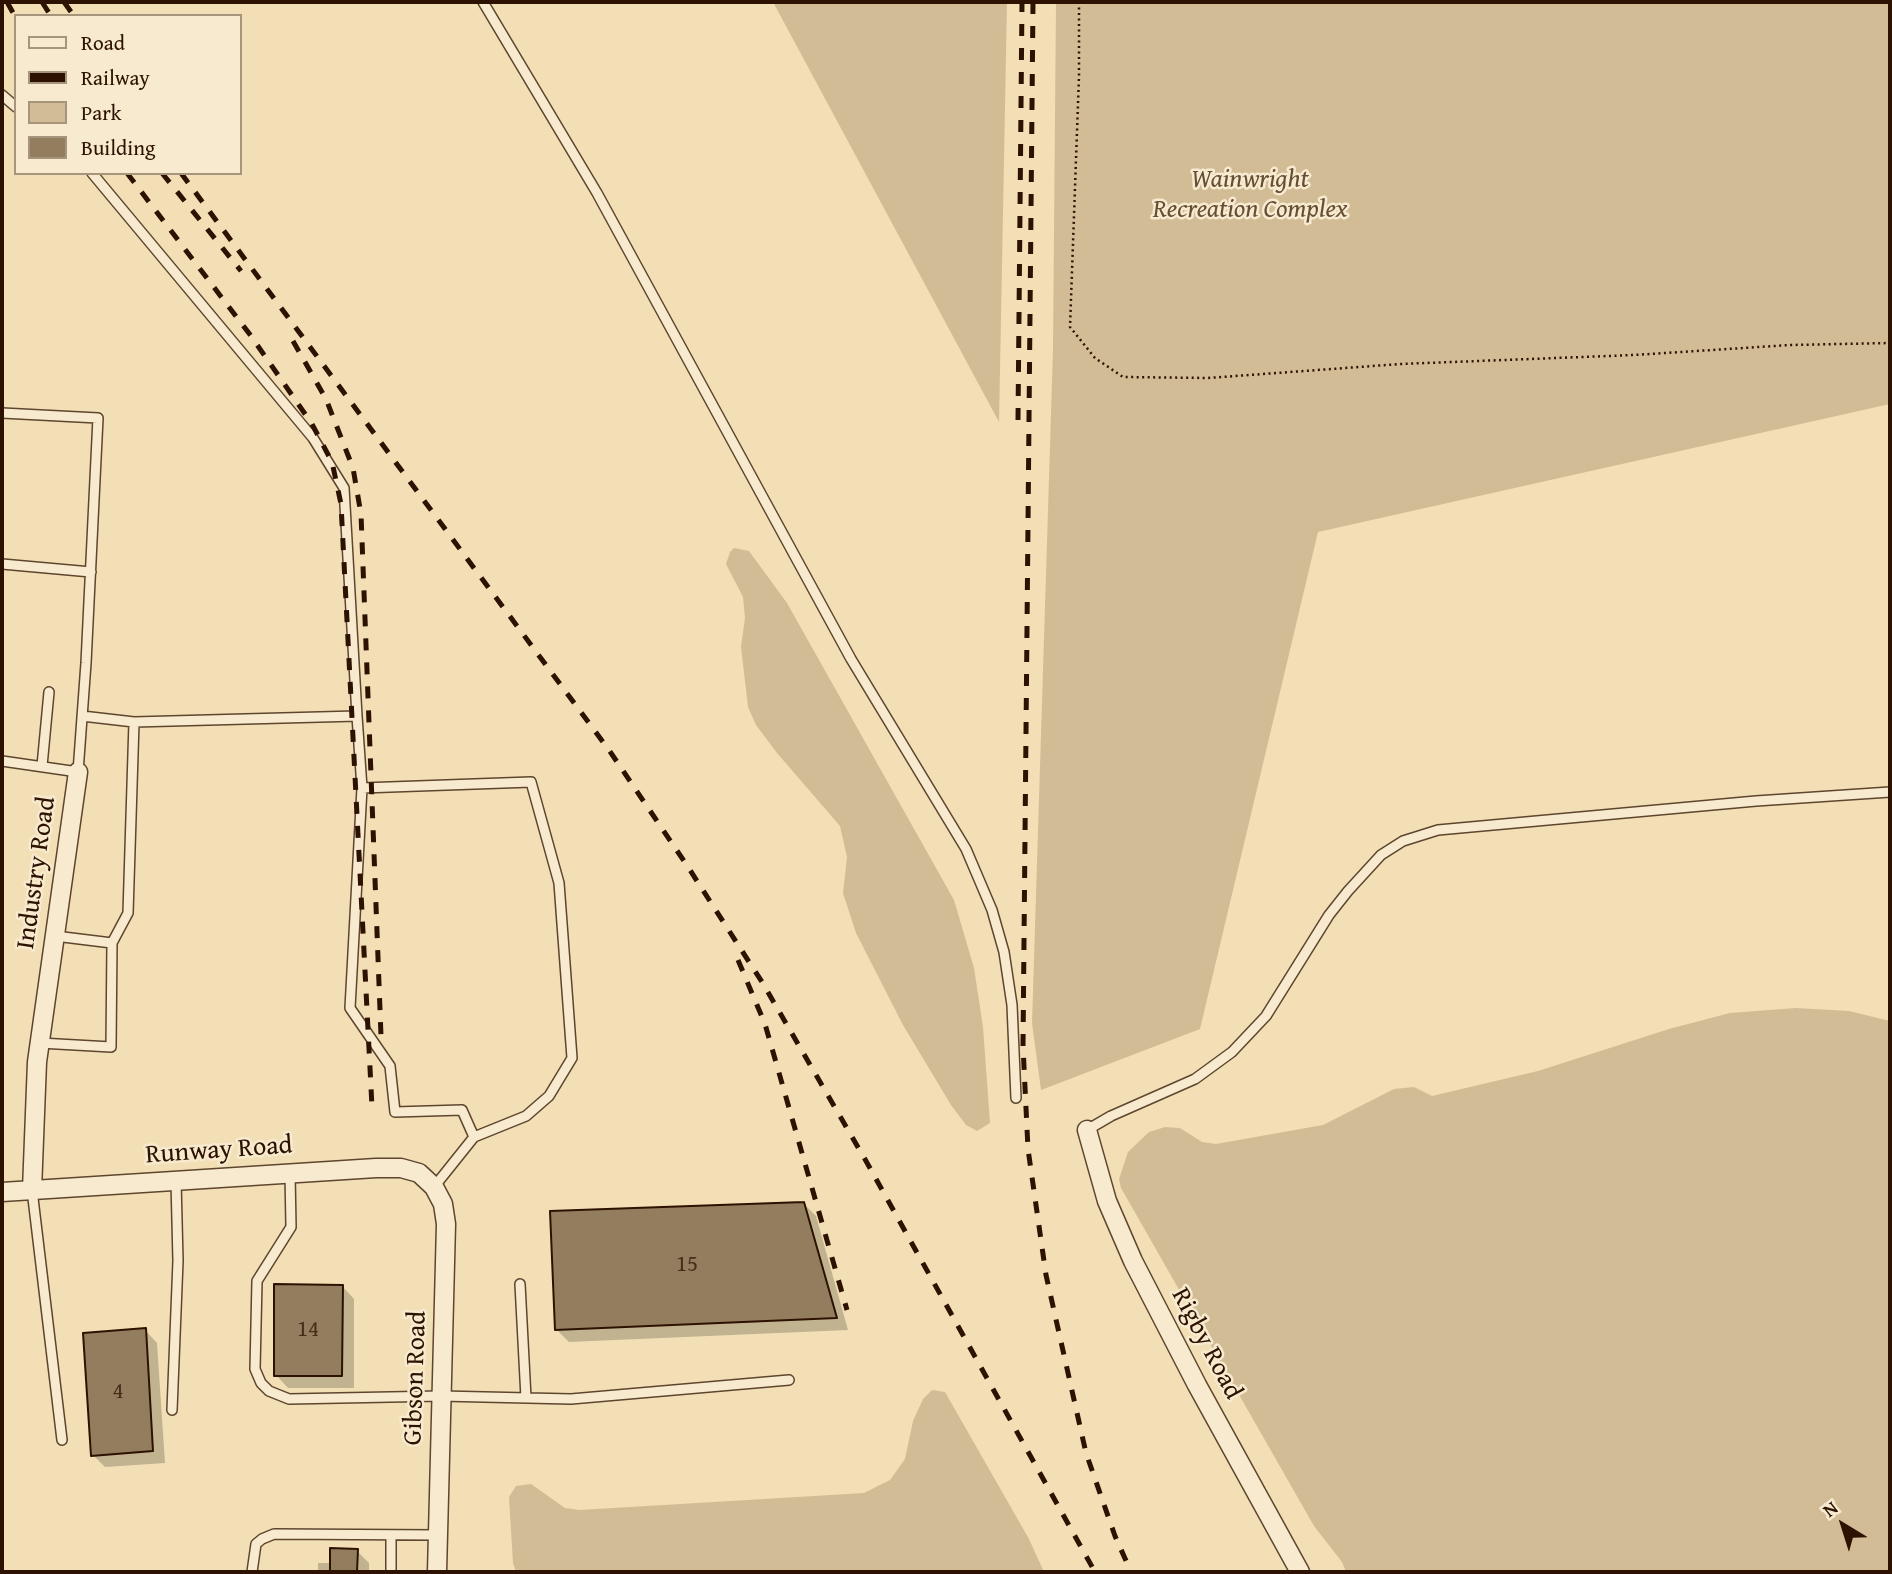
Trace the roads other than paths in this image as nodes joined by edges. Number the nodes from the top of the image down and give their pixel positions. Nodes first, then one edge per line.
1 (483, 2) edge
2 (94, 175) edge
3 (2, 413) edge
4 (2, 564) edge
5 (91, 572) junction
6 (49, 692) dead end
7 (82, 716) junction
8 (357, 716) junction
9 (134, 722) junction
10 (2, 761) edge
11 (41, 766) junction
12 (78, 772) junction
13 (362, 788) junction
14 (1890, 792) edge
15 (55, 936) junction
16 (112, 943) junction
17 (40, 1043) junction
18 (1016, 1098) dead end
19 (1087, 1130) joint
20 (474, 1137) junction
21 (290, 1173) junction
22 (176, 1181) junction
23 (434, 1187) junction
24 (32, 1190) junction
25 (2, 1192) edge
26 (520, 1284) dead end
27 (789, 1380) dead end
28 (441, 1396) junction
29 (526, 1398) junction
30 (172, 1410) dead end
31 (62, 1440) dead end
32 (391, 1535) junction
33 (438, 1535) junction
34 (252, 1572) edge
35 (391, 1572) edge
36 (437, 1572) edge
37 (1300, 1572) edge

1 - 18 lane
2 - 8 lane
3 - 5 lane
4 - 5 lane
5 - 7 lane
6 - 11 lane
7 - 9 lane
7 - 12 lane
8 - 9 lane
8 - 13 lane
9 - 16 lane
10 - 11 lane
11 - 12 lane
12 - 15 street, Industry Road
13 - 20 lane
13 - 20 lane
14 - 19 lane
15 - 16 lane
15 - 17 street, Industry Road
16 - 17 lane
17 - 24 street, Industry Road
19 - 37 street, Rigby Road
20 - 23 lane
21 - 22 street, Runway Road
21 - 23 street, Runway Road
21 - 28 lane
22 - 24 street, Runway Road
22 - 30 lane
23 - 28 street, Gibson Road
24 - 25 street, Runway Road
24 - 31 lane
26 - 29 lane
27 - 29 lane
28 - 29 lane
28 - 33 street, Gibson Road
32 - 33 lane
32 - 34 lane
32 - 35 lane
33 - 36 street, Gibson Road

